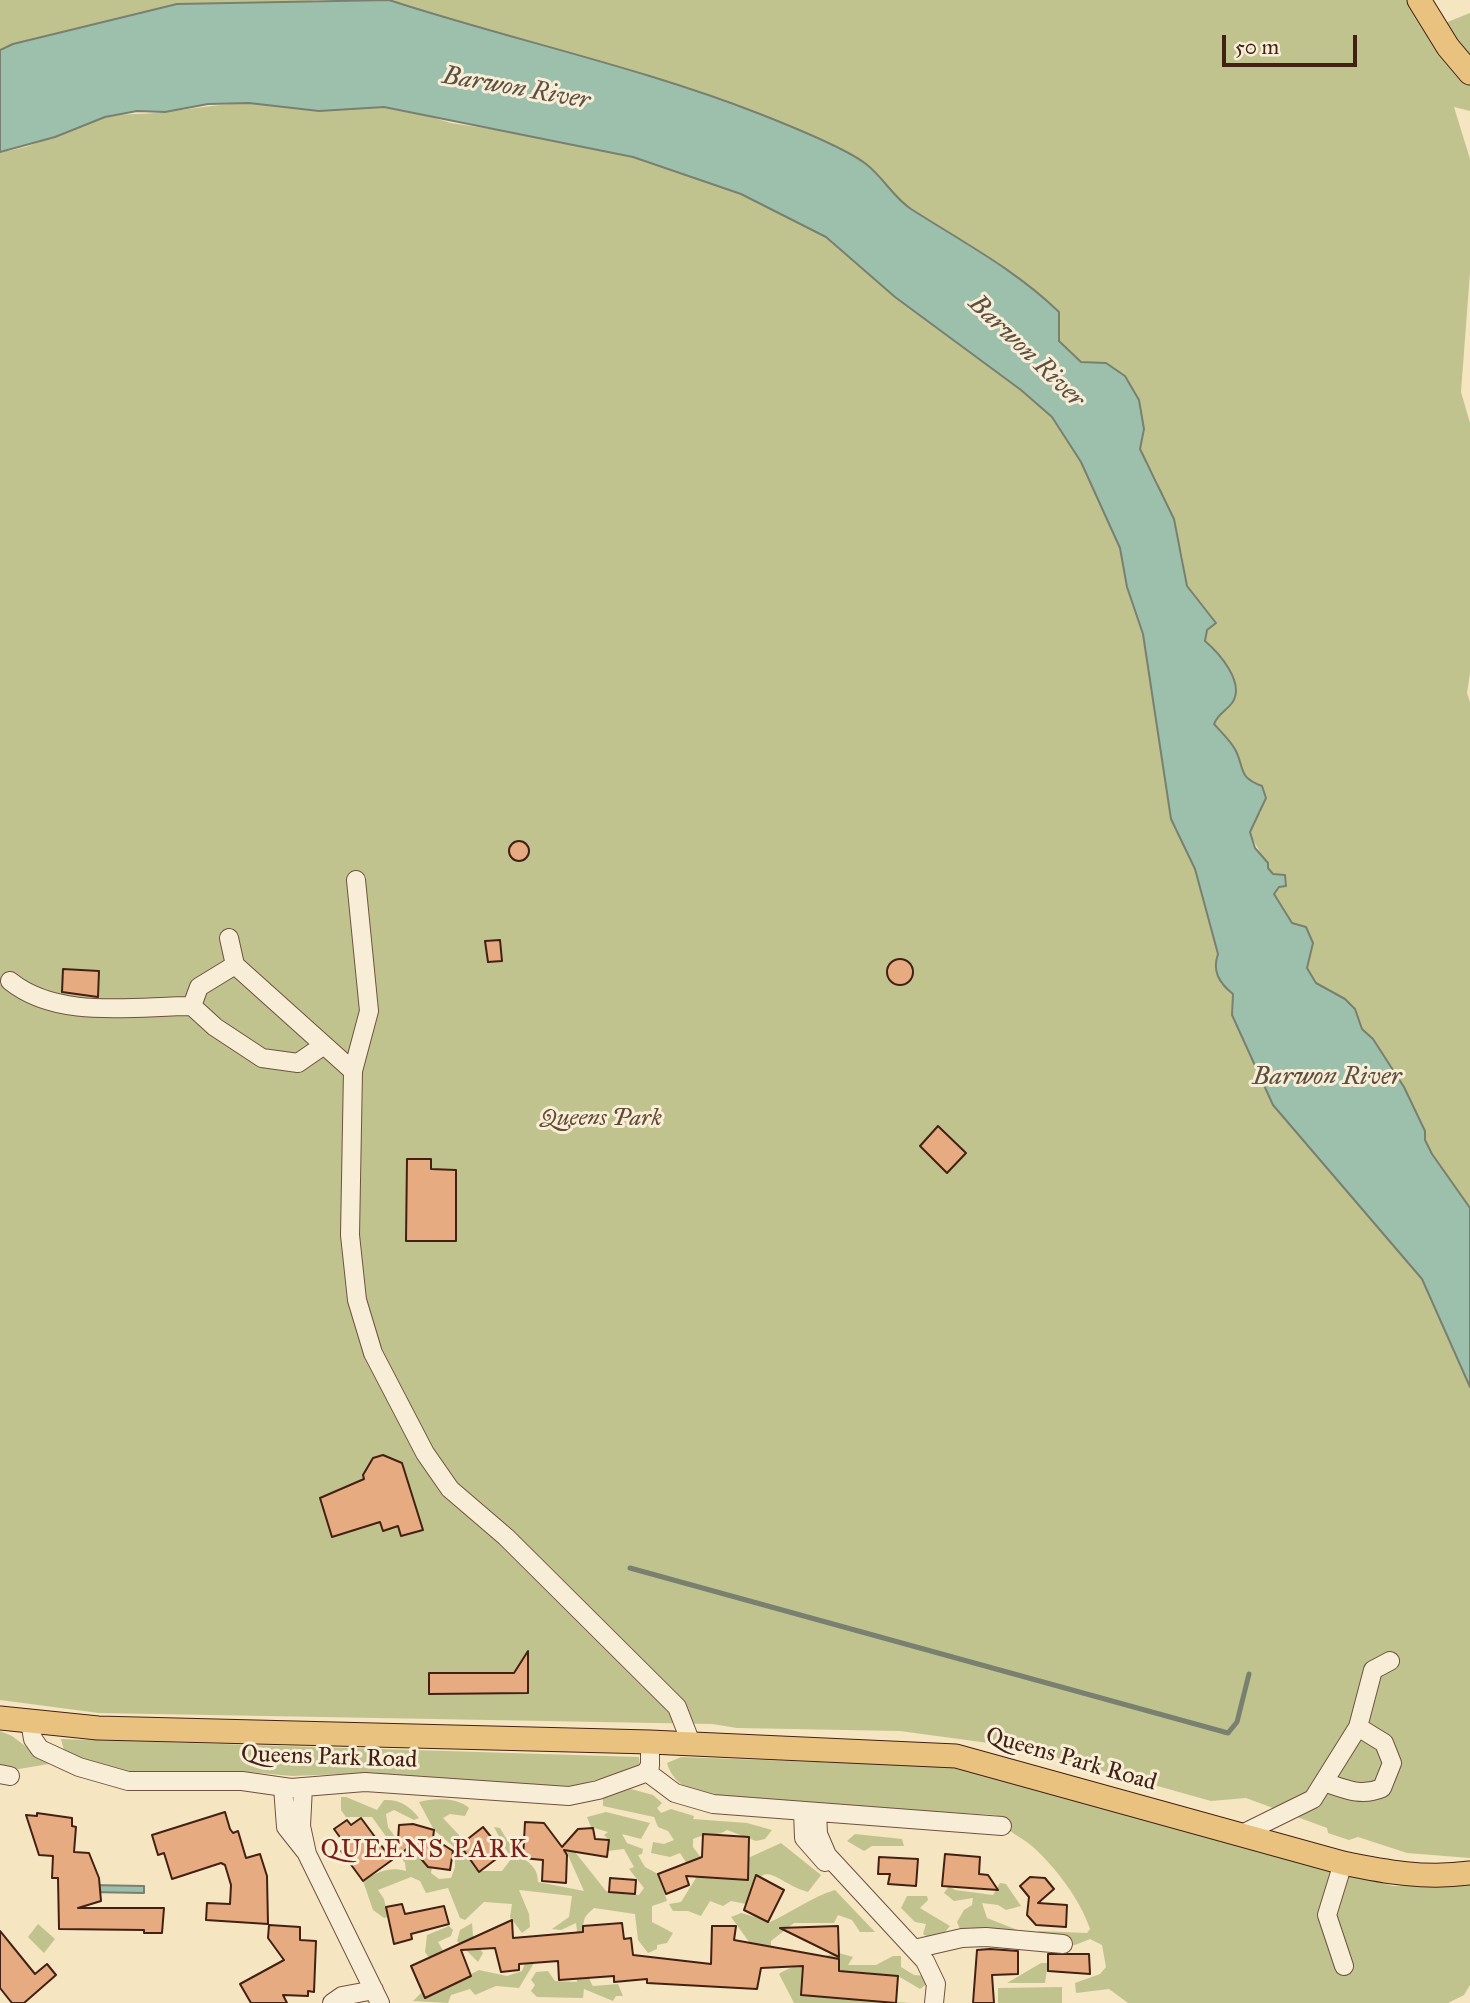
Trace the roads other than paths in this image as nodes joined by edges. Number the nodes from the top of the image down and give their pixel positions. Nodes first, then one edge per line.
1 (1419, 0) edge
2 (1470, 73) edge
3 (356, 880) dead end
4 (229, 938) dead end
5 (235, 964) junction
6 (9, 981) dead end
7 (192, 1006) junction
8 (324, 1045) junction
9 (353, 1071) junction
10 (1390, 1661) dead end
11 (0, 1718) edge
12 (30, 1723) junction
13 (1359, 1727) junction
14 (650, 1742) junction
15 (691, 1743) junction
16 (647, 1772) junction
17 (1324, 1782) junction
18 (283, 1787) junction
19 (303, 1787) junction
20 (810, 1811) junction
21 (1002, 1826) dead end
22 (1240, 1835) junction
23 (307, 1854) junction
24 (1343, 1863) junction
25 (1470, 1873) edge
26 (1063, 1944) dead end
27 (914, 1949) junction
28 (1343, 1966) dead end
29 (377, 1996) edge
30 (332, 2003) edge
31 (934, 2003) edge

1 - 2 main road
3 - 9 street
4 - 5 street
5 - 7 street
5 - 8 street
6 - 7 street
7 - 8 street
8 - 9 street
9 - 15 street
10 - 13 street
11 - 12 main road, Queens Park Road
12 - 14 main road, Queens Park Road
12 - 18 street, Queens Park Road
13 - 17 street
13 - 17 street
14 - 15 main road, Queens Park Road
14 - 16 street
15 - 22 main road, Queens Park Road
16 - 19 street, Queens Park Road
16 - 20 street
17 - 22 street
18 - 19 street, Queens Park Road
18 - 23 street
19 - 23 street
20 - 21 street
20 - 27 street
22 - 24 main road, Queens Park Road
23 - 29 street
24 - 25 main road, Queens Park Road
24 - 28 street
26 - 27 street
27 - 31 street
29 - 30 street

